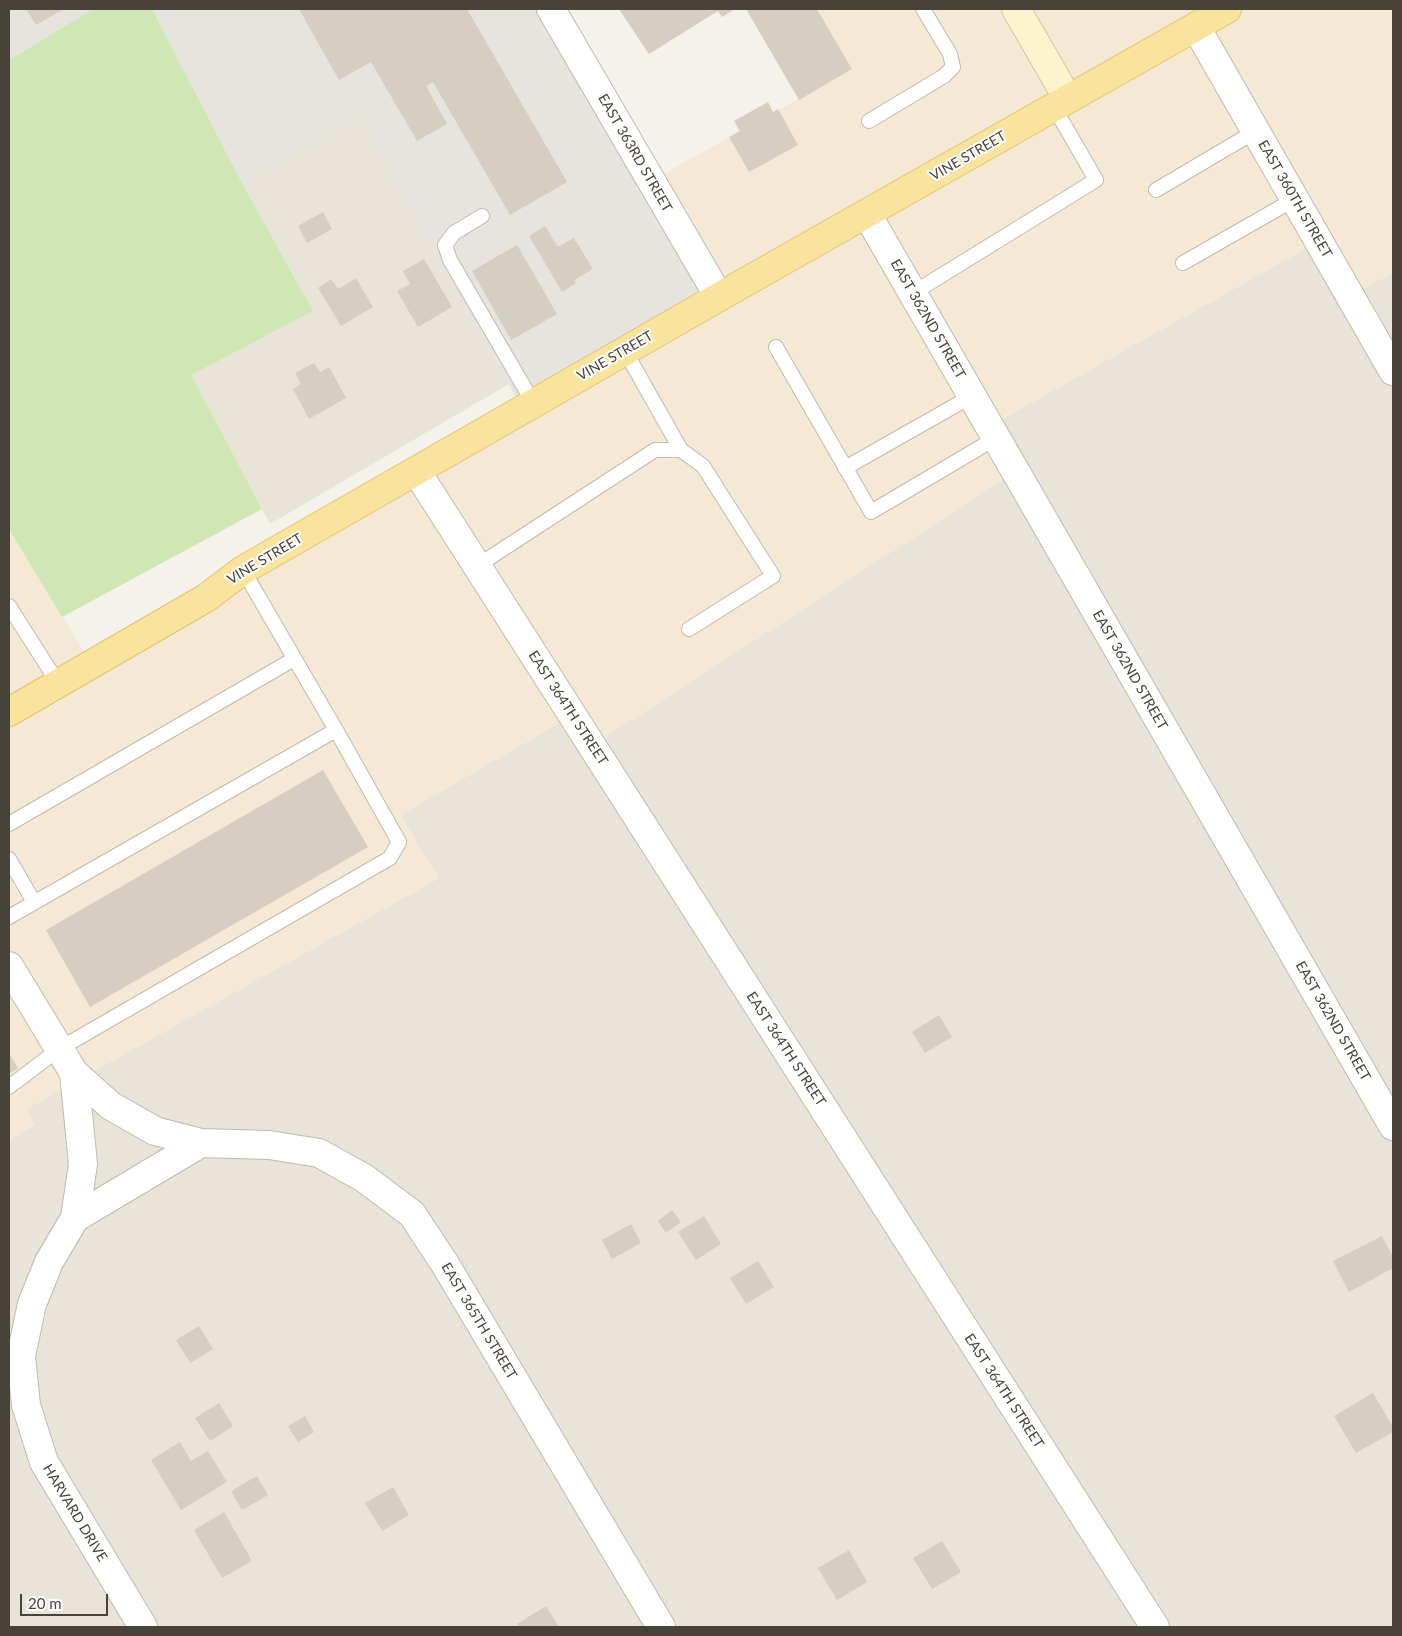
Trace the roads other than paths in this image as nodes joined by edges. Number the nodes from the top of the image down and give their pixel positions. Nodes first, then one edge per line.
1 (551, 9) edge
2 (922, 9) edge
3 (1016, 9) edge
4 (1227, 9) edge
5 (1196, 26) junction
6 (1061, 103) junction
7 (869, 121) dead end
8 (1256, 131) junction
9 (1156, 190) dead end
10 (1295, 199) junction
11 (867, 214) junction
12 (482, 216) dead end
13 (1183, 263) dead end
14 (912, 293) junction
15 (719, 297) junction
16 (776, 347) dead end
17 (625, 351) junction
18 (1393, 371) edge
19 (972, 396) junction
20 (534, 404) junction
21 (996, 438) junction
22 (681, 450) junction
23 (845, 468) junction
24 (417, 472) junction
25 (477, 566) junction
26 (243, 570) junction
27 (9, 606) edge
28 (689, 629) dead end
29 (294, 659) junction
30 (58, 683) junction
31 (9, 712) edge
32 (336, 730) junction
33 (9, 824) edge
34 (9, 859) edge
35 (34, 902) junction
36 (9, 917) edge
37 (9, 966) edge
38 (59, 1049) junction
39 (74, 1073) junction
40 (9, 1087) edge
41 (1393, 1126) edge
42 (201, 1143) junction
43 (75, 1218) junction
44 (143, 1627) edge
45 (661, 1627) edge
46 (1155, 1627) edge

1 - 15 street, EAST 363RD STREET
2 - 7 lane
3 - 6 street
4 - 5 main road, VINE STREET
5 - 6 main road, VINE STREET
5 - 8 street, EAST 360TH STREET
6 - 11 main road, VINE STREET
6 - 14 lane
8 - 9 lane
8 - 10 street, EAST 360TH STREET
10 - 13 lane
10 - 18 street, EAST 360TH STREET
11 - 14 street, EAST 362ND STREET
11 - 15 main road, VINE STREET
12 - 20 lane
14 - 19 street, EAST 362ND STREET
15 - 17 main road, VINE STREET
16 - 23 lane
17 - 20 main road, VINE STREET
17 - 22 lane
19 - 21 street, EAST 362ND STREET
19 - 23 lane
20 - 24 main road, VINE STREET
21 - 23 lane
21 - 41 street, EAST 362ND STREET
22 - 25 lane
22 - 28 lane
24 - 25 street, EAST 364TH STREET
24 - 26 main road, VINE STREET
25 - 46 street, EAST 364TH STREET
26 - 29 lane
26 - 30 main road, VINE STREET
27 - 30 lane
29 - 32 lane
29 - 33 lane
30 - 31 main road, VINE STREET
32 - 35 lane
32 - 38 lane
34 - 35 lane
35 - 36 lane
37 - 38 street, EAST 365TH STREET
38 - 39 street, EAST 365TH STREET
38 - 40 lane
39 - 42 street, EAST 365TH STREET
39 - 43 street, HARVARD DRIVE
42 - 43 street
42 - 45 street, EAST 365TH STREET
43 - 44 street, HARVARD DRIVE

